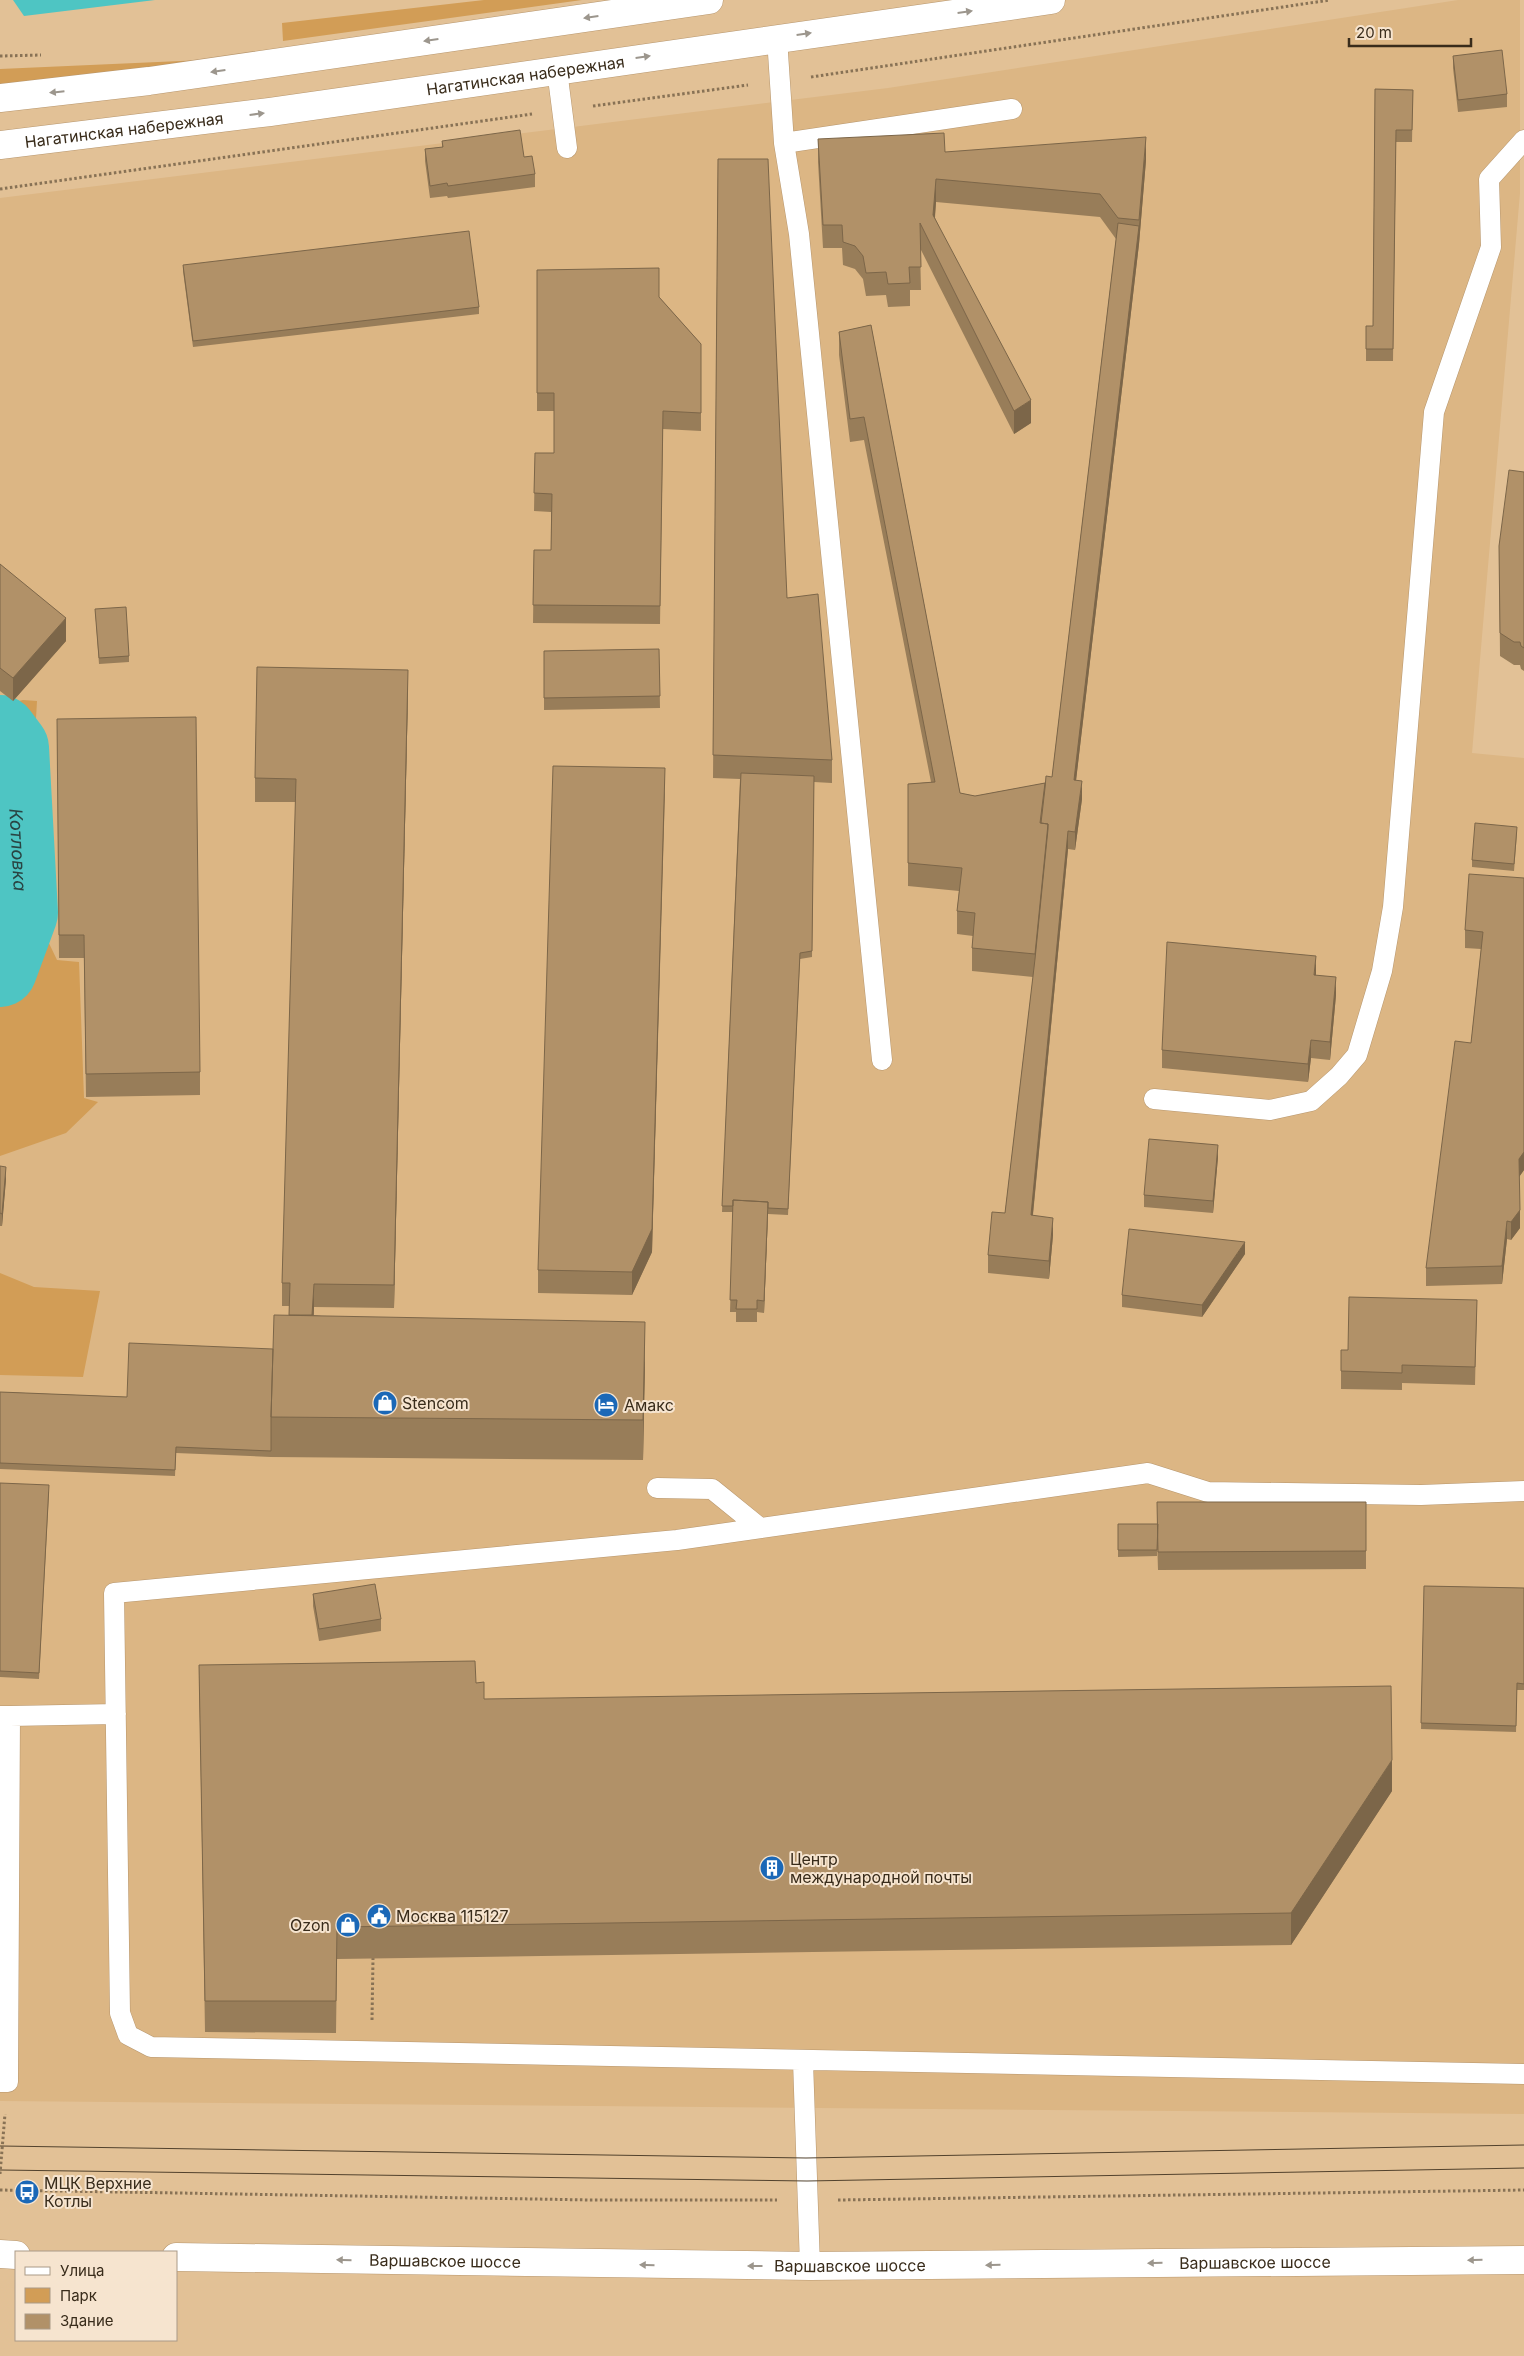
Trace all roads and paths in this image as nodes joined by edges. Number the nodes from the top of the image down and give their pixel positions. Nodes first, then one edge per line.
1 (709, 0) edge
2 (1051, 0) edge
3 (1330, 0) edge
4 (778, 38) junction
5 (0, 56) edge
6 (23, 56) dead end
7 (557, 70) junction
8 (780, 81) junction
9 (0, 98) edge
10 (1012, 109) dead end
11 (562, 110) junction
12 (1524, 140) edge
13 (784, 143) junction
14 (0, 144) edge
15 (567, 148) dead end
16 (0, 189) edge
17 (882, 1060) dead end
18 (1154, 1100) dead end
19 (657, 1488) dead end
20 (1524, 1491) edge
21 (760, 1528) junction
22 (116, 1714) junction
23 (5, 1716) edge
24 (373, 1958) edge
25 (373, 1996) dead end
26 (803, 2061) junction
27 (1524, 2074) edge
28 (0, 2082) edge
29 (5, 2114) dead end
30 (0, 2174) edge
31 (0, 2190) edge
32 (1524, 2190) edge
33 (808, 2200) junction
34 (0, 2254) edge
35 (15, 2255) edge
36 (178, 2257) edge
37 (1524, 2260) edge
38 (810, 2266) junction

1 -> 9 main road
4 -> 2 main road, Нагатинская набережная
3 - 8 path
7 -> 4 main road, Нагатинская набережная
4 - 8 lane
5 - 6 path
7 - 11 lane
14 -> 7 main road, Нагатинская набережная
8 - 11 path
8 - 13 lane
10 - 13 lane
11 - 15 lane
11 - 16 path
12 - 18 lane
13 - 17 lane
19 - 21 lane
20 - 21 lane
21 - 22 lane
22 - 23 lane
22 - 26 lane
23 - 28 lane
24 - 25 path
26 - 27 lane
26 - 33 lane
29 - 30 path
31 - 33 path
32 - 33 path
33 - 38 lane
34 - 35 main road
38 -> 36 main road, Варшавское шоссе
37 -> 38 main road, Варшавское шоссе

